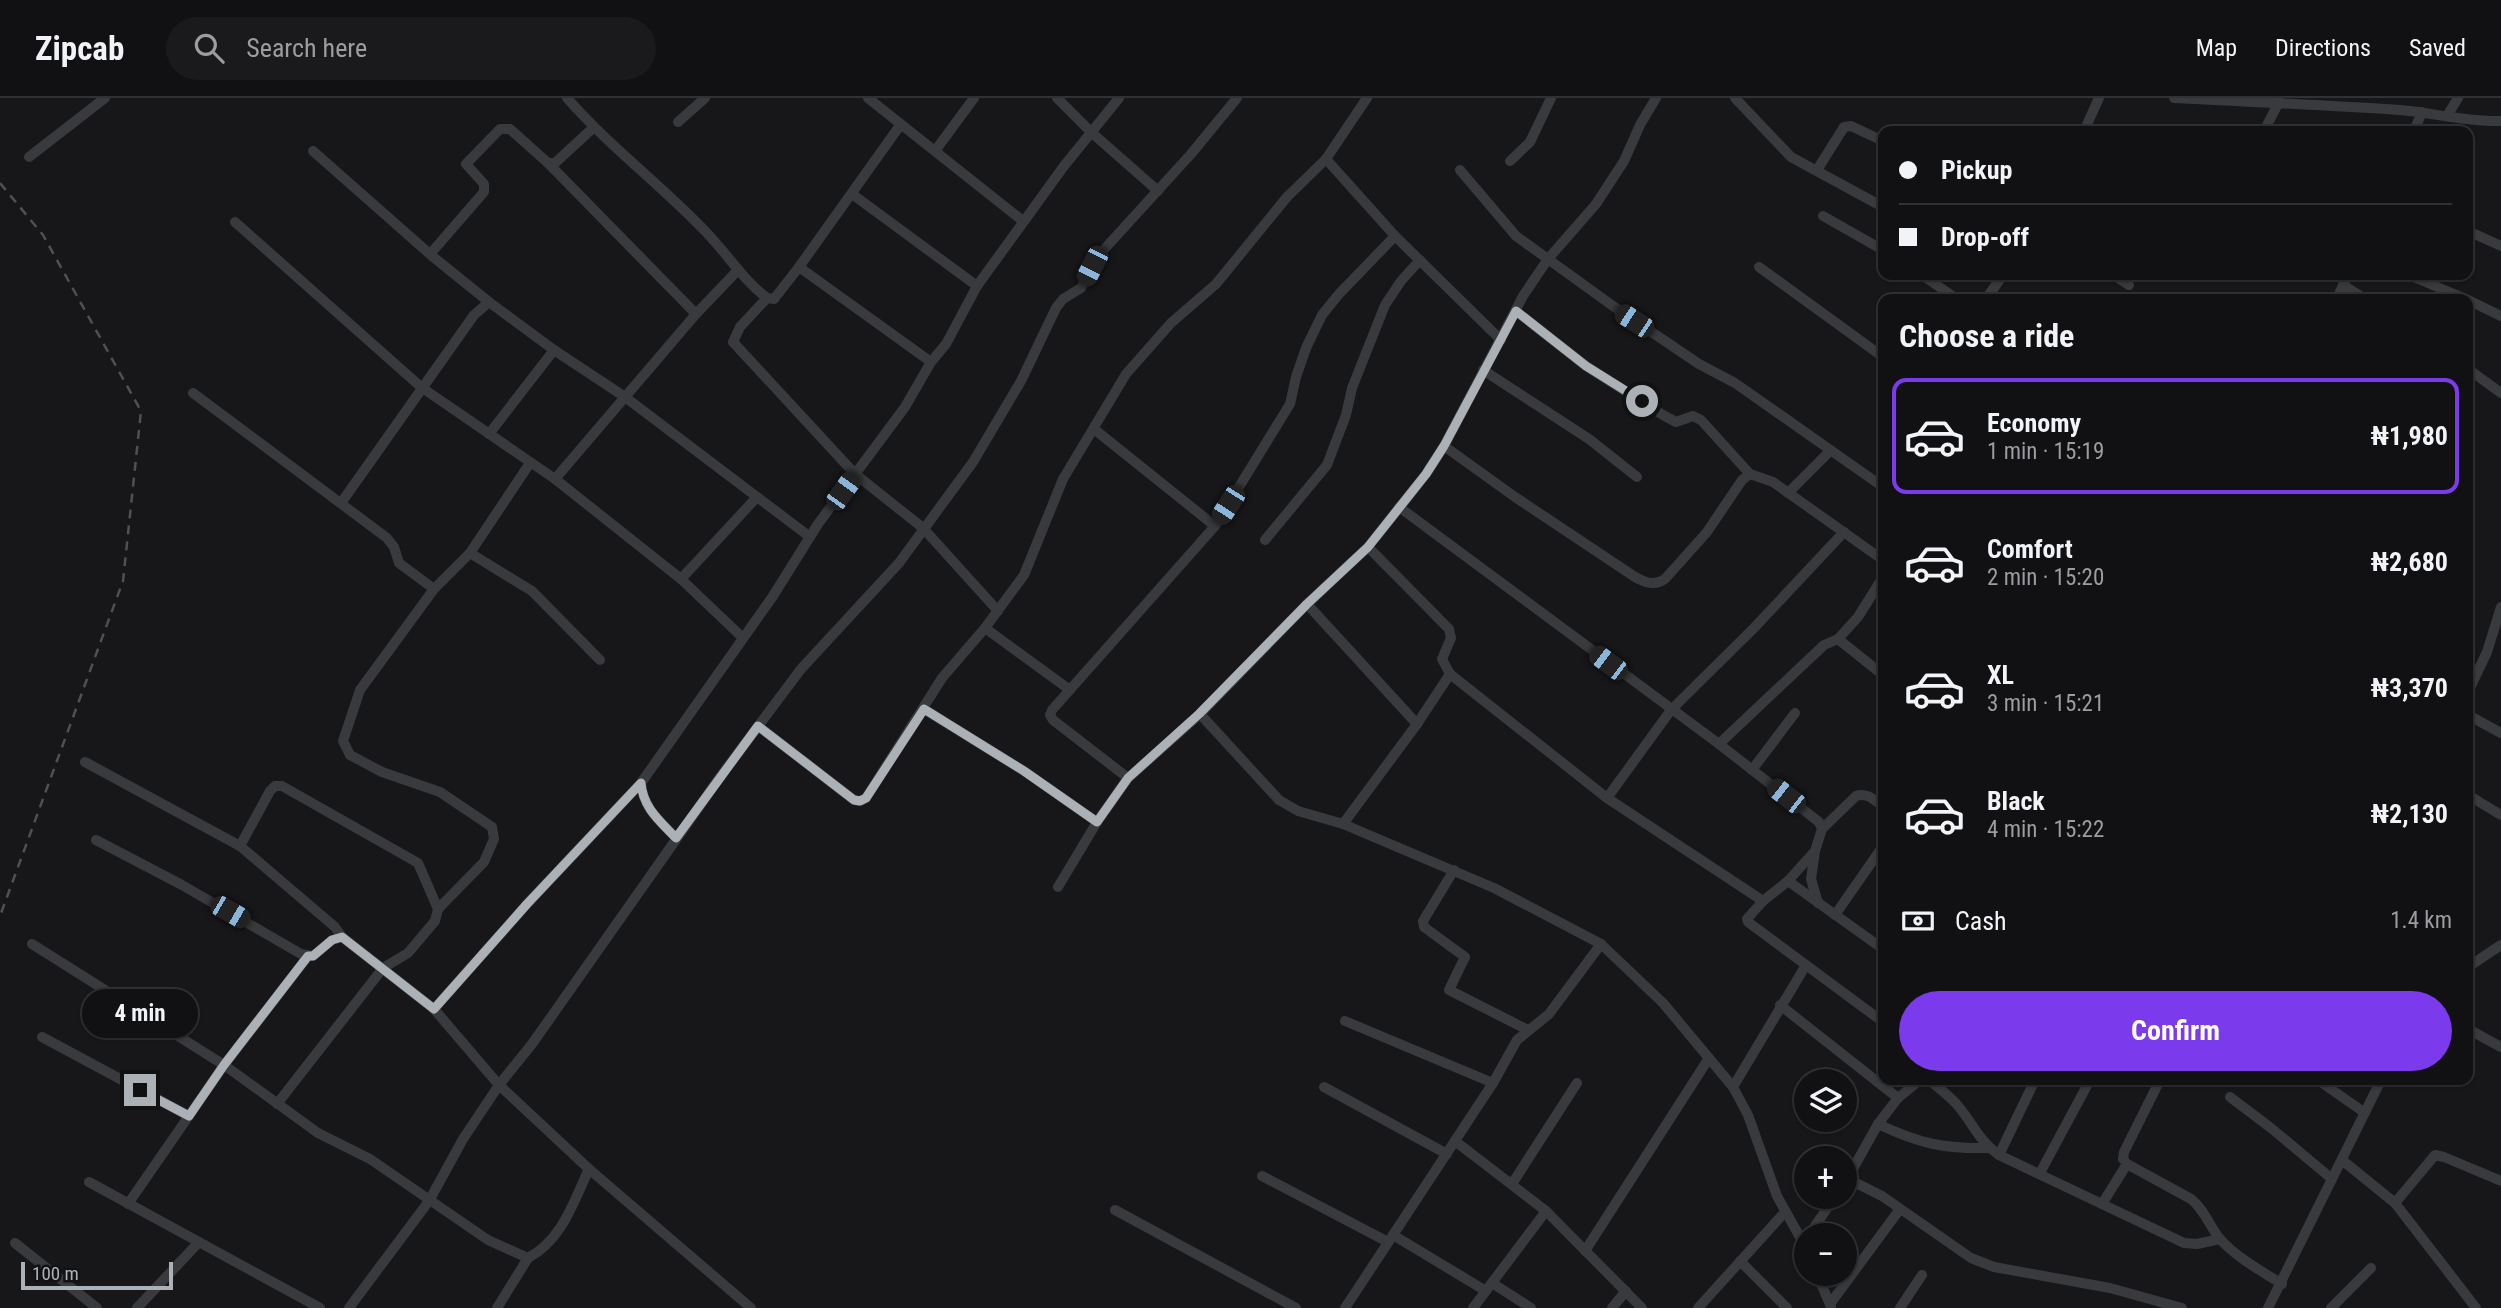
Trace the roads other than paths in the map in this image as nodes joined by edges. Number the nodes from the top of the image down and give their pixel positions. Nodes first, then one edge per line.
1 (105, 98) edge
2 (567, 98) edge
3 (705, 98) edge
4 (868, 98) edge
5 (975, 98) edge
6 (1057, 98) edge
7 (1119, 98) edge
8 (1237, 98) edge
9 (1367, 98) edge
10 (1551, 98) edge
11 (1656, 98) edge
12 (1735, 98) edge
13 (2099, 98) edge
14 (2174, 98) edge
15 (2396, 98) edge
16 (2458, 98) edge
17 (2246, 100) edge
18 (2321, 101) edge
19 (2279, 102) junction
20 (2390, 109) junction
21 (2422, 112) junction
22 (2447, 116) junction
23 (2501, 121) edge
24 (678, 122) dead end
25 (901, 124) junction
26 (2086, 126) edge
27 (2267, 126) edge
28 (2416, 126) edge
29 (593, 128) junction
30 (1091, 132) junction
31 (1878, 139) edge
32 (313, 151) dead end
33 (935, 151) junction
34 (29, 157) dead end
35 (1326, 159) junction
36 (1510, 161) dead end
37 (548, 163) junction
38 (1460, 170) dead end
39 (1817, 170) junction
40 (1158, 191) junction
41 (852, 194) junction
42 (1878, 204) edge
43 (1824, 216) dead end
44 (1023, 221) junction
45 (235, 222) dead end
46 (2473, 233) edge
47 (1395, 236) junction
48 (2501, 246) edge
49 (1878, 247) edge
50 (431, 253) junction
51 (1548, 259) junction
52 (1420, 260) junction
53 (799, 267) junction
54 (1759, 268) dead end
55 (738, 270) junction
56 (1929, 280) edge
57 (2122, 280) edge
58 (2346, 280) edge
59 (2418, 280) edge
60 (2129, 285) dead end
61 (2343, 285) junction
62 (977, 286) junction
63 (1950, 294) edge
64 (2339, 294) edge
65 (2357, 294) edge
66 (2444, 294) edge
67 (766, 298) junction
68 (489, 302) junction
69 (2473, 303) edge
70 (1516, 311) junction
71 (696, 314) junction
72 (2501, 316) edge
73 (1501, 340) junction
74 (554, 350) junction
75 (1878, 353) edge
76 (931, 362) junction
77 (1483, 370) junction
78 (2473, 373) edge
79 (421, 387) junction
80 (194, 393) dead end
81 (2501, 393) edge
82 (625, 397) junction
83 (1094, 429) junction
84 (489, 434) junction
85 (1444, 446) junction
86 (1830, 451) junction
87 (530, 463) junction
88 (855, 474) junction
89 (1750, 474) junction
90 (1637, 477) dead end
91 (555, 479) junction
92 (1878, 484) edge
93 (1788, 493) junction
94 (757, 496) junction
95 (341, 503) junction
96 (1399, 507) junction
97 (1214, 526) junction
98 (923, 528) junction
99 (1844, 532) junction
100 (810, 537) junction
101 (1265, 540) dead end
102 (1368, 547) junction
103 (470, 553) junction
104 (1878, 557) edge
105 (681, 579) junction
106 (1878, 585) edge
107 (435, 589) junction
108 (1307, 604) junction
109 (2501, 607) edge
110 (998, 611) junction
111 (985, 628) junction
112 (743, 638) junction
113 (1838, 639) junction
114 (600, 660) dead end
115 (1878, 671) edge
116 (1450, 674) junction
117 (2473, 681) edge
118 (1070, 690) junction
119 (924, 709) junction
120 (1671, 710) junction
121 (1795, 713) dead end
122 (1199, 714) junction
123 (2473, 718) edge
124 (1417, 724) junction
125 (758, 726) junction
126 (2501, 733) edge
127 (1719, 744) junction
128 (85, 762) dead end
129 (1752, 769) junction
130 (1128, 778) junction
131 (641, 783) junction
132 (1607, 798) junction
133 (2473, 798) edge
134 (1878, 803) edge
135 (2501, 815) edge
136 (1097, 822) junction
137 (1343, 824) junction
138 (1822, 829) junction
139 (676, 838) junction
140 (96, 840) dead end
141 (240, 846) junction
142 (1815, 850) junction
143 (1878, 853) edge
144 (1454, 870) junction
145 (1788, 881) junction
146 (1058, 887) dead end
147 (1763, 901) junction
148 (1818, 902) junction
149 (438, 909) junction
150 (1835, 915) junction
151 (342, 937) junction
152 (32, 944) dead end
153 (1601, 944) junction
154 (1878, 945) edge
155 (2501, 945) edge
156 (308, 956) junction
157 (2473, 964) edge
158 (1806, 965) junction
159 (383, 968) junction
160 (1780, 1005) junction
161 (434, 1009) junction
162 (1878, 1018) edge
163 (1345, 1021) dead end
164 (1528, 1030) junction
165 (2473, 1032) edge
166 (42, 1037) dead end
167 (2501, 1046) edge
168 (1709, 1058) junction
169 (224, 1065) junction
170 (1878, 1082) edge
171 (1493, 1083) junction
172 (1577, 1083) dead end
173 (499, 1085) junction
174 (1882, 1085) edge
175 (1914, 1085) edge
176 (1935, 1085) edge
177 (2033, 1085) edge
178 (2088, 1085) edge
179 (2158, 1085) edge
180 (2325, 1085) edge
181 (2379, 1085) edge
182 (1324, 1087) dead end
183 (1733, 1087) junction
184 (2230, 1097) dead end
185 (1898, 1098) junction
186 (277, 1104) junction
187 (2365, 1114) junction
188 (189, 1116) junction
189 (1878, 1124) junction
190 (1455, 1141) junction
191 (1988, 1148) junction
192 (1447, 1154) junction
193 (2000, 1155) junction
194 (2342, 1160) junction
195 (1857, 1161) edge
196 (2127, 1164) junction
197 (589, 1169) junction
198 (2040, 1173) junction
199 (1262, 1176) dead end
200 (2332, 1179) junction
201 (2501, 1181) edge
202 (89, 1182) dead end
203 (1512, 1184) junction
204 (1857, 1186) edge
205 (429, 1201) junction
206 (2395, 1203) junction
207 (128, 1204) junction
208 (2102, 1204) junction
209 (1900, 1209) junction
210 (1115, 1210) dead end
211 (1546, 1211) junction
212 (1785, 1212) junction
213 (1794, 1224) edge
214 (1391, 1238) junction
215 (2220, 1239) junction
216 (198, 1242) junction
217 (15, 1244) dead end
218 (1585, 1251) junction
219 (528, 1258) junction
220 (1740, 1261) junction
221 (2371, 1268) dead end
222 (1922, 1275) dead end
223 (2282, 1284) junction
224 (1822, 1286) edge
225 (1489, 1287) junction
226 (1626, 1291) junction
227 (1831, 1306) edge
228 (97, 1308) edge
229 (137, 1308) edge
230 (320, 1308) edge
231 (349, 1308) edge
232 (497, 1308) edge
233 (751, 1308) edge
234 (1296, 1308) edge
235 (1345, 1308) edge
236 (1473, 1308) edge
237 (1531, 1308) edge
238 (1612, 1308) edge
239 (1642, 1308) edge
240 (1698, 1308) edge
241 (1787, 1308) edge
242 (1900, 1308) edge
243 (2182, 1308) edge
244 (2269, 1308) edge
245 (2331, 1308) edge
246 (2476, 1308) edge

1 - 34 street
2 - 29 street
3 - 24 street
4 - 25 street
5 - 33 street
6 - 30 street
7 - 30 street
8 - 40 street
9 - 35 street
10 - 36 street
11 - 51 street
12 - 39 street
13 - 26 street
14 - 17 street
15 - 20 street
16 - 22 street
17 - 19 street
18 - 19 street
18 - 20 street
19 - 27 street
20 - 21 street
21 - 22 street
21 - 28 street
22 - 23 street
25 - 33 street
25 - 41 street
29 - 37 street
29 - 55 street
30 - 40 street
30 - 44 street
31 - 39 street
32 - 50 street
33 - 44 street
35 - 47 street
35 - 83 street
37 - 50 street
37 - 71 street
38 - 51 street
39 - 42 street
40 - 98 street
41 - 53 street
41 - 62 street
43 - 49 street
44 - 62 street
45 - 79 street
46 - 48 street
47 - 52 street
47 - 97 street
50 - 68 street
51 - 70 street
51 - 86 street
52 - 73 street
52 - 101 street
53 - 67 street
53 - 76 street
54 - 75 street
55 - 67 street
55 - 71 street
56 - 63 street
57 - 60 street
58 - 61 street
59 - 66 street
61 - 64 street
61 - 65 street
62 - 76 street
67 - 88 street
68 - 74 street
68 - 79 street
69 - 72 street
70 - 73 street
70 - 89 street
71 - 82 street
73 - 77 street
74 - 82 street
74 - 84 street
76 - 88 street
77 - 85 street
77 - 90 street
78 - 81 street
79 - 84 street
79 - 95 street
80 - 95 street
82 - 91 street
82 - 94 street
83 - 97 street
83 - 110 street
84 - 87 street
85 - 89 street
85 - 96 street
86 - 92 street
86 - 93 street
87 - 91 street
87 - 103 street
88 - 98 street
88 - 100 street
89 - 93 street
91 - 105 street
93 - 99 street
94 - 100 street
94 - 105 street
95 - 107 street
96 - 102 street
96 - 120 street
97 - 118 street
98 - 110 street
98 - 125 street
99 - 104 street
99 - 120 street
100 - 112 street
102 - 108 street
102 - 116 street
103 - 107 street
103 - 114 street
105 - 112 street
106 - 113 street
107 - 149 street
108 - 122 street
108 - 124 street
109 - 117 street
110 - 111 street
111 - 118 street
111 - 119 street
112 - 131 street
113 - 115 street
113 - 127 street
116 - 124 street
116 - 132 street
118 - 130 street
119 - 125 street
119 - 136 street
120 - 127 street
120 - 132 street
121 - 129 street
122 - 130 street
122 - 137 street
123 - 126 street
124 - 137 street
125 - 139 street
127 - 129 street
128 - 141 street
129 - 138 street
130 - 136 street
131 - 139 street
131 - 161 street
132 - 147 street
133 - 135 street
134 - 138 street
136 - 146 street
137 - 144 street
138 - 142 street
139 - 173 street
140 - 156 street
141 - 149 street
141 - 151 street
142 - 145 street
142 - 148 street
143 - 150 street
144 - 153 street
144 - 164 street
145 - 147 street
145 - 148 street
147 - 158 street
148 - 150 street
149 - 159 street
150 - 154 street
151 - 156 street
151 - 159 street
152 - 169 street
153 - 164 street
153 - 168 street
155 - 157 street
156 - 169 street
158 - 160 street
158 - 162 street
159 - 161 street
159 - 186 street
160 - 170 street
160 - 183 street
161 - 173 street
163 - 171 street
164 - 171 street
165 - 167 street
166 - 188 street
168 - 183 street
168 - 218 street
169 - 186 street
169 - 188 street
171 - 190 street
172 - 203 street
173 - 197 street
173 - 205 street
174 - 185 street
175 - 185 street
176 - 191 street
177 - 193 street
178 - 198 street
179 - 196 street
180 - 187 street
181 - 187 street
182 - 192 street
183 - 212 street
184 - 200 street
185 - 189 street
186 - 205 street
187 - 194 street
188 - 207 street
189 - 191 street
189 - 195 street
190 - 192 street
190 - 203 street
191 - 193 street
192 - 214 street
193 - 198 street
194 - 200 street
194 - 206 street
196 - 208 street
196 - 215 street
197 - 219 street
197 - 233 street
198 - 208 street
199 - 214 street
200 - 223 street
201 - 206 street
202 - 207 street
203 - 211 street
204 - 209 street
205 - 219 street
205 - 231 street
206 - 246 street
207 - 216 street
208 - 215 street
209 - 227 street
209 - 243 street
210 - 234 street
211 - 218 street
211 - 225 street
212 - 213 street
212 - 220 street
214 - 225 street
214 - 235 street
215 - 223 street
216 - 229 street
216 - 230 street
217 - 228 street
218 - 226 street
219 - 232 street
220 - 240 street
220 - 241 street
221 - 245 street
222 - 242 street
223 - 244 street
224 - 227 street
225 - 236 street
225 - 237 street
226 - 238 street
226 - 239 street

